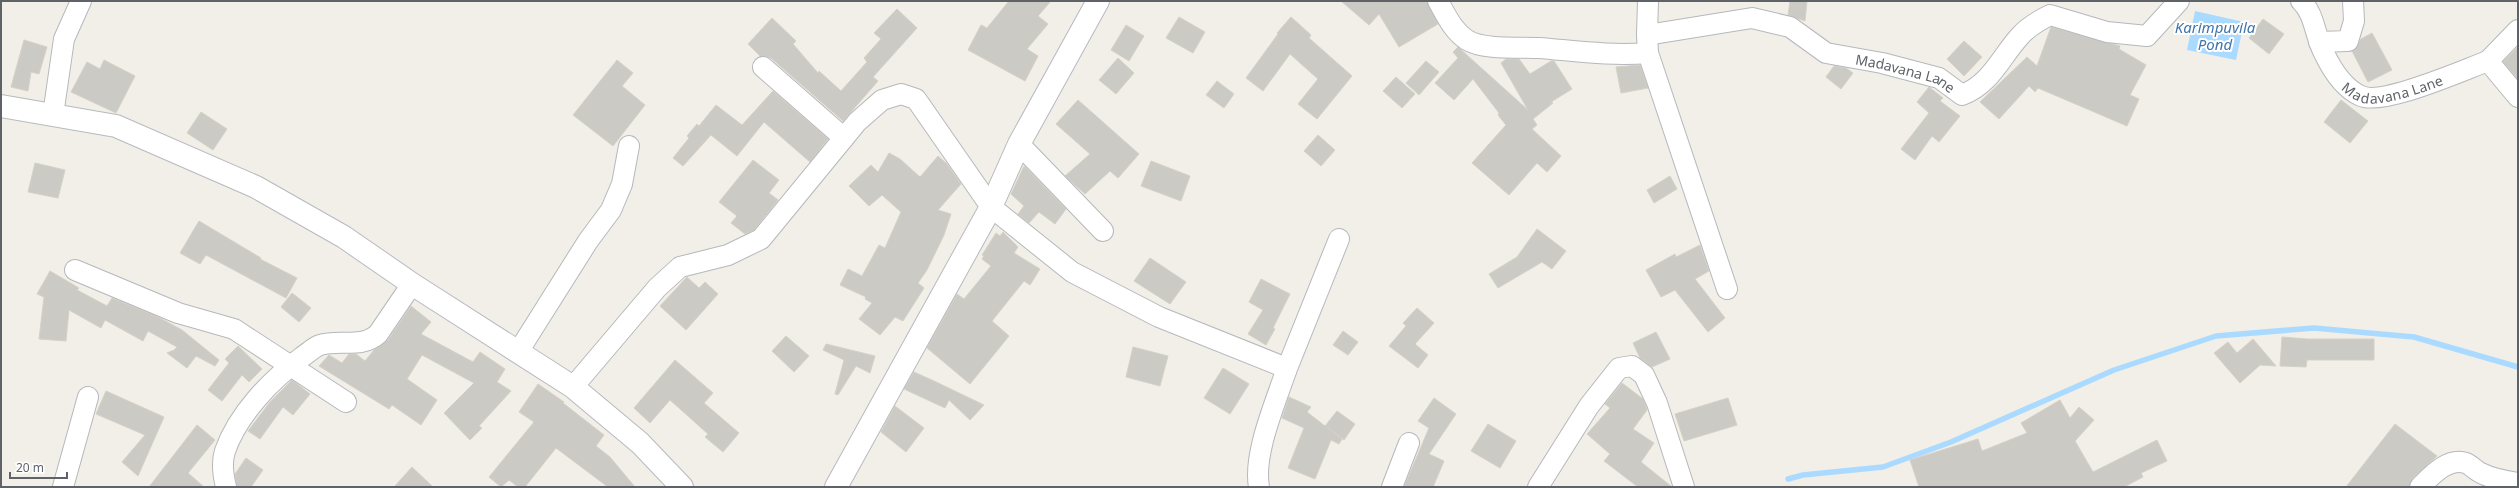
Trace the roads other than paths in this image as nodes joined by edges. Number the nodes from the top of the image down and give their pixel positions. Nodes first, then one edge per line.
1 (1098, 1) edge
2 (1438, 1) edge
3 (1648, 1) edge
4 (2179, 1) edge
5 (2301, 1) edge
6 (2353, 1) edge
7 (79, 2) edge
8 (2518, 30) edge
9 (2319, 42) junction
10 (1648, 44) junction
11 (2488, 61) junction
12 (763, 67) dead end
13 (2518, 97) edge
14 (1, 106) edge
15 (53, 115) junction
16 (844, 138) junction
17 (1019, 144) junction
18 (629, 146) dead end
19 (991, 207) junction
20 (1103, 230) dead end
21 (1339, 239) dead end
22 (75, 270) dead end
23 (412, 284) junction
24 (1726, 289) dead end
25 (518, 352) junction
26 (290, 366) junction
27 (1286, 371) junction
28 (573, 387) junction
29 (88, 397) dead end
30 (346, 402) dead end
31 (1409, 443) dead end
32 (2518, 483) edge
33 (63, 487) edge
34 (226, 487) edge
35 (682, 487) edge
36 (836, 487) edge
37 (1259, 487) edge
38 (1392, 487) edge
39 (1538, 487) edge
40 (1684, 487) edge
41 (2420, 487) edge

1 - 17 main road
2 - 10 street
3 - 10 street
4 - 10 street, Madavana Lane
5 - 9 street, Madavana Lane
6 - 9 street
7 - 15 street
8 - 11 street
9 - 11 street, Madavana Lane
10 - 24 street
11 - 13 street
12 - 16 street
14 - 15 main road
15 - 23 main road
16 - 19 street
16 - 28 street
17 - 19 main road
17 - 20 street
18 - 25 street
19 - 27 street
19 - 36 main road
21 - 27 street
22 - 26 street
23 - 25 main road
23 - 26 street
25 - 28 main road
26 - 30 street
26 - 34 street
27 - 37 street
28 - 35 main road
29 - 33 street
31 - 38 street
32 - 41 street
39 - 40 street

